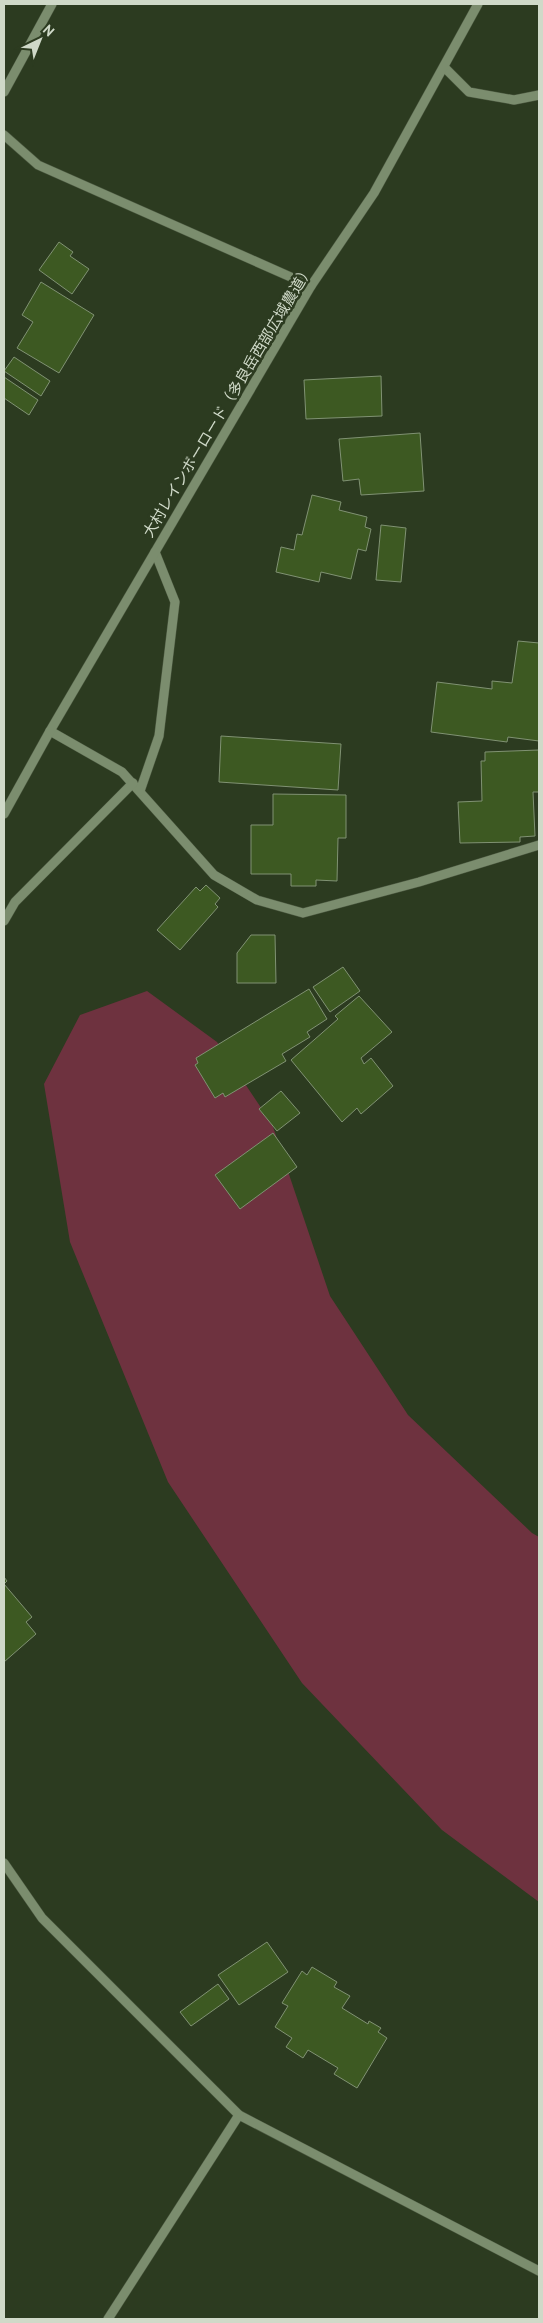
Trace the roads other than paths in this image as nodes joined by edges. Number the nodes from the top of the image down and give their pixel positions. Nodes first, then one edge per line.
1 (52, 4) edge
2 (478, 4) edge
3 (444, 67) junction
4 (4, 92) edge
5 (539, 95) edge
6 (4, 135) edge
7 (311, 286) junction
8 (154, 552) junction
9 (50, 731) junction
10 (133, 783) junction
11 (140, 791) junction
12 (4, 814) edge
13 (539, 845) edge
14 (4, 921) edge
15 (4, 1863) edge
16 (239, 2115) junction
17 (539, 2271) edge
18 (108, 2319) edge

1 - 4 street
2 - 3 street, 大村レインボーロード（多良岳西部広域農道）
3 - 5 street
3 - 7 street, 大村レインボーロード（多良岳西部広域農道）
6 - 7 street
7 - 8 street, 大村レインボーロード（多良岳西部広域農道）
8 - 9 street, 大村レインボーロード（多良岳西部広域農道）
8 - 11 street
9 - 10 street
9 - 12 street, 大村レインボーロード（多良岳西部広域農道）
10 - 11 street
10 - 14 street
11 - 13 street
15 - 16 street
16 - 17 street
16 - 18 street

